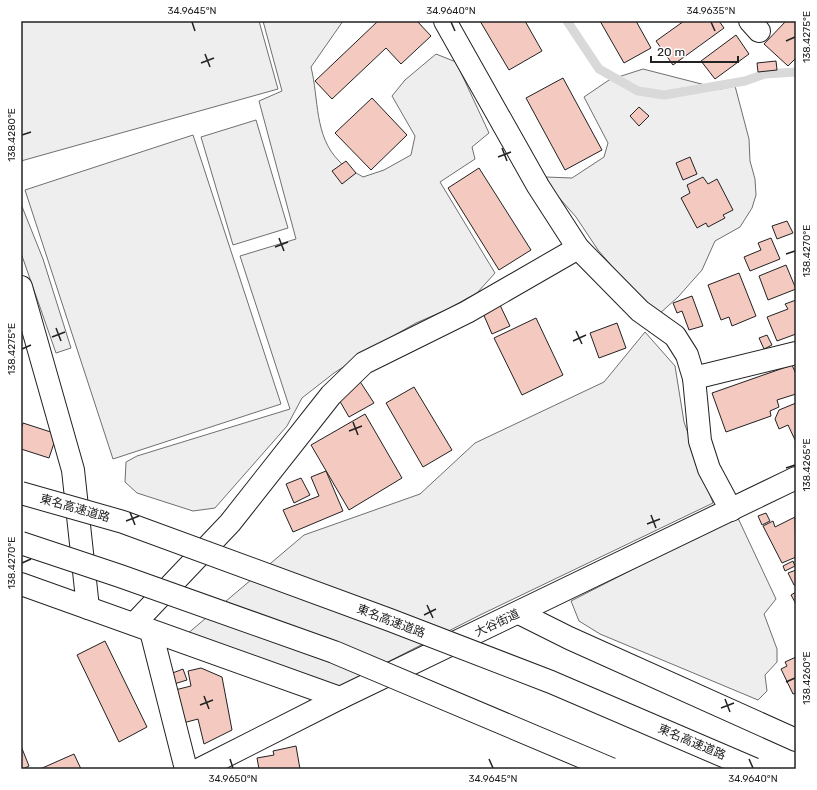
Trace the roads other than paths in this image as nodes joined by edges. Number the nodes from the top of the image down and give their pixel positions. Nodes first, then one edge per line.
1 (445, 21) edge
2 (578, 248) junction
3 (21, 287) edge
4 (796, 353) edge
5 (694, 378) junction
6 (796, 478) edge
7 (21, 493) edge
8 (730, 510) junction
9 (21, 543) edge
10 (21, 584) edge
11 (88, 608) junction
12 (518, 613) junction
13 (142, 627) junction
14 (340, 698) junction
15 (796, 740) edge
16 (186, 769) edge
17 (200, 769) edge
18 (611, 769) edge
19 (754, 769) edge

1 - 2 main road
2 - 5 main road
2 - 13 main road
3 - 11 main road
4 - 5 main road
5 - 8 main road
6 - 8 main road, 大谷街道
7 - 19 main road, 東名高速道路, bridge
8 - 12 main road, 大谷街道
9 - 18 main road, bridge
10 - 11 main road
11 - 13 main road
12 - 14 main road, 大谷街道
12 - 15 main road
13 - 14 main road
13 - 16 main road
14 - 17 main road, 大谷街道

